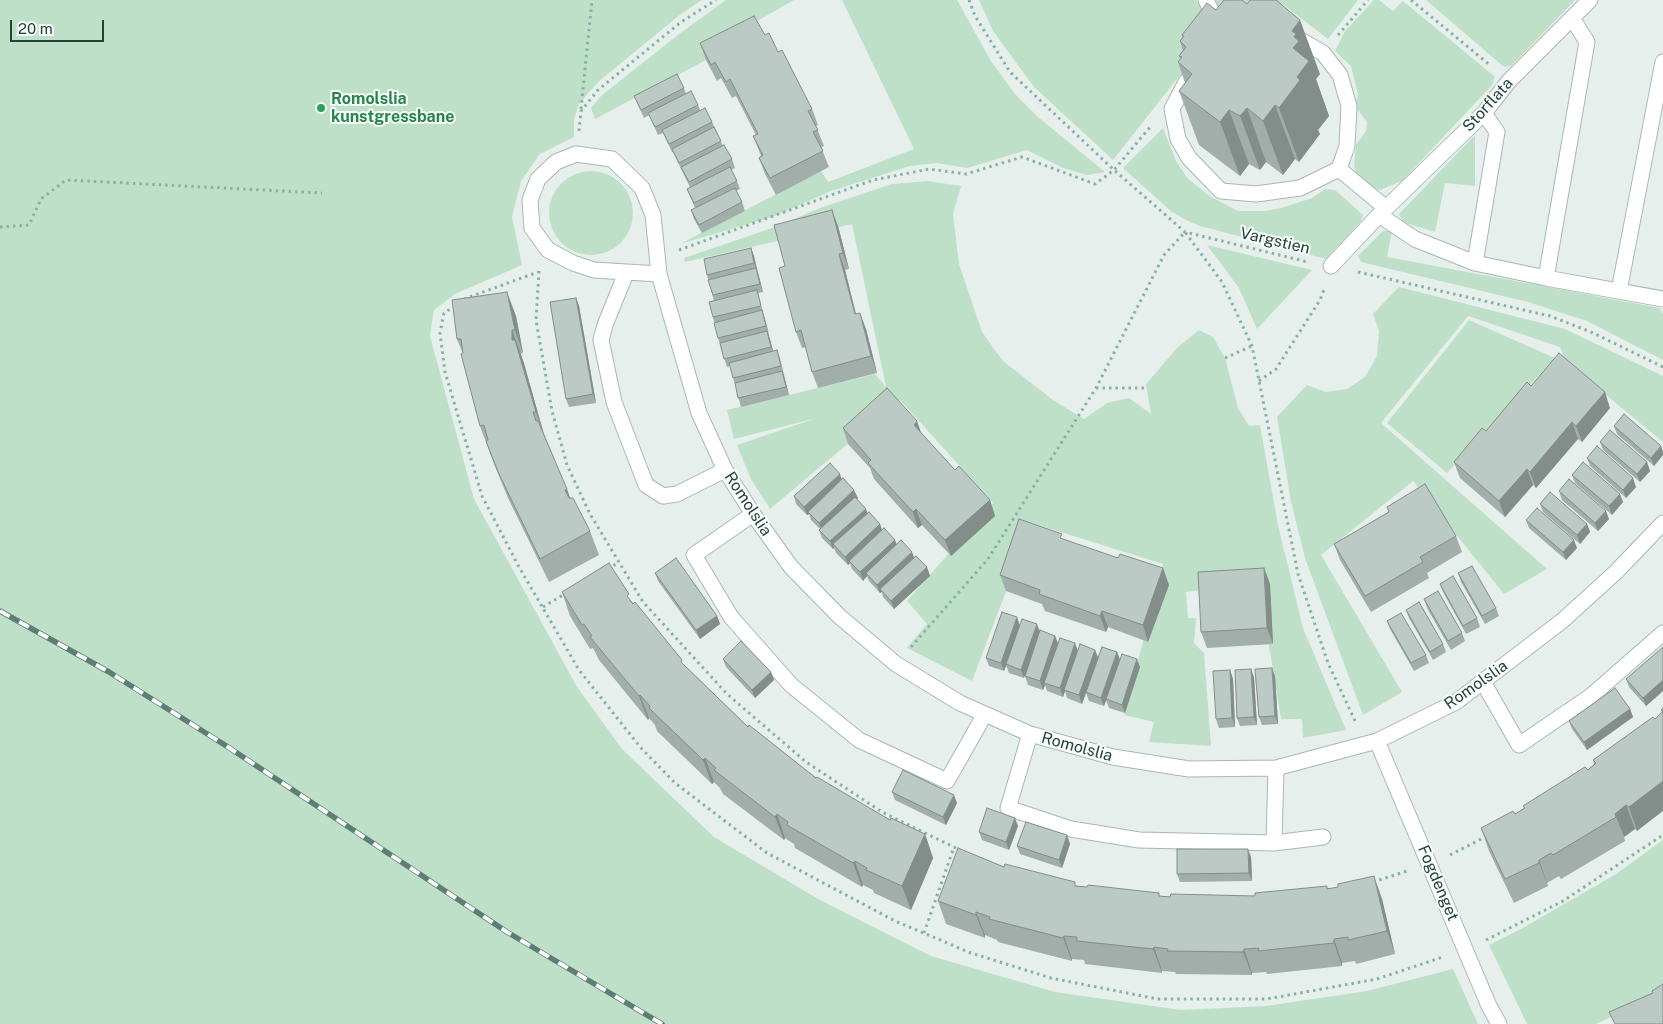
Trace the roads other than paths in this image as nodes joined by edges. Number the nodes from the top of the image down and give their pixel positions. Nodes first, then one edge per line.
1 (1206, 0) edge
2 (1590, 0) edge
3 (1572, 18) junction
4 (1223, 37) junction
5 (1663, 62) edge
6 (1484, 113) junction
7 (1339, 169) junction
8 (1382, 211) junction
9 (1475, 263) junction
10 (1331, 266) road end
11 (626, 273) junction
12 (659, 274) junction
13 (1546, 278) junction
14 (1619, 291) junction
15 (1663, 299) edge
16 (724, 470) junction
17 (753, 514) junction
18 (1663, 523) edge
19 (1663, 633) edge
20 (1482, 682) junction
21 (985, 714) junction
22 (1030, 734) junction
23 (1372, 743) junction
24 (1276, 768) junction
25 (1323, 837) dead end
26 (1274, 844) junction
27 (1499, 1024) edge

1 - 4 street
2 - 3 street, Storflata
3 - 6 street, Storflata
3 - 13 street
4 - 7 street
4 - 7 street
5 - 14 street
6 - 8 street, Storflata
6 - 9 street
7 - 8 street
8 - 9 street
8 - 10 street, Storflata
9 - 13 street
11 - 12 street
11 - 12 street, Romolslia
11 - 16 street
12 - 16 street, Romolslia
13 - 14 street
14 - 15 street
16 - 17 street, Romolslia
17 - 21 street, Romolslia
17 - 21 street
18 - 20 street, Romolslia
19 - 20 street
20 - 23 street, Romolslia
21 - 22 street, Romolslia
22 - 24 street, Romolslia
22 - 26 street
23 - 24 street, Romolslia
23 - 27 street, Fogdenget
24 - 26 street
25 - 26 street

